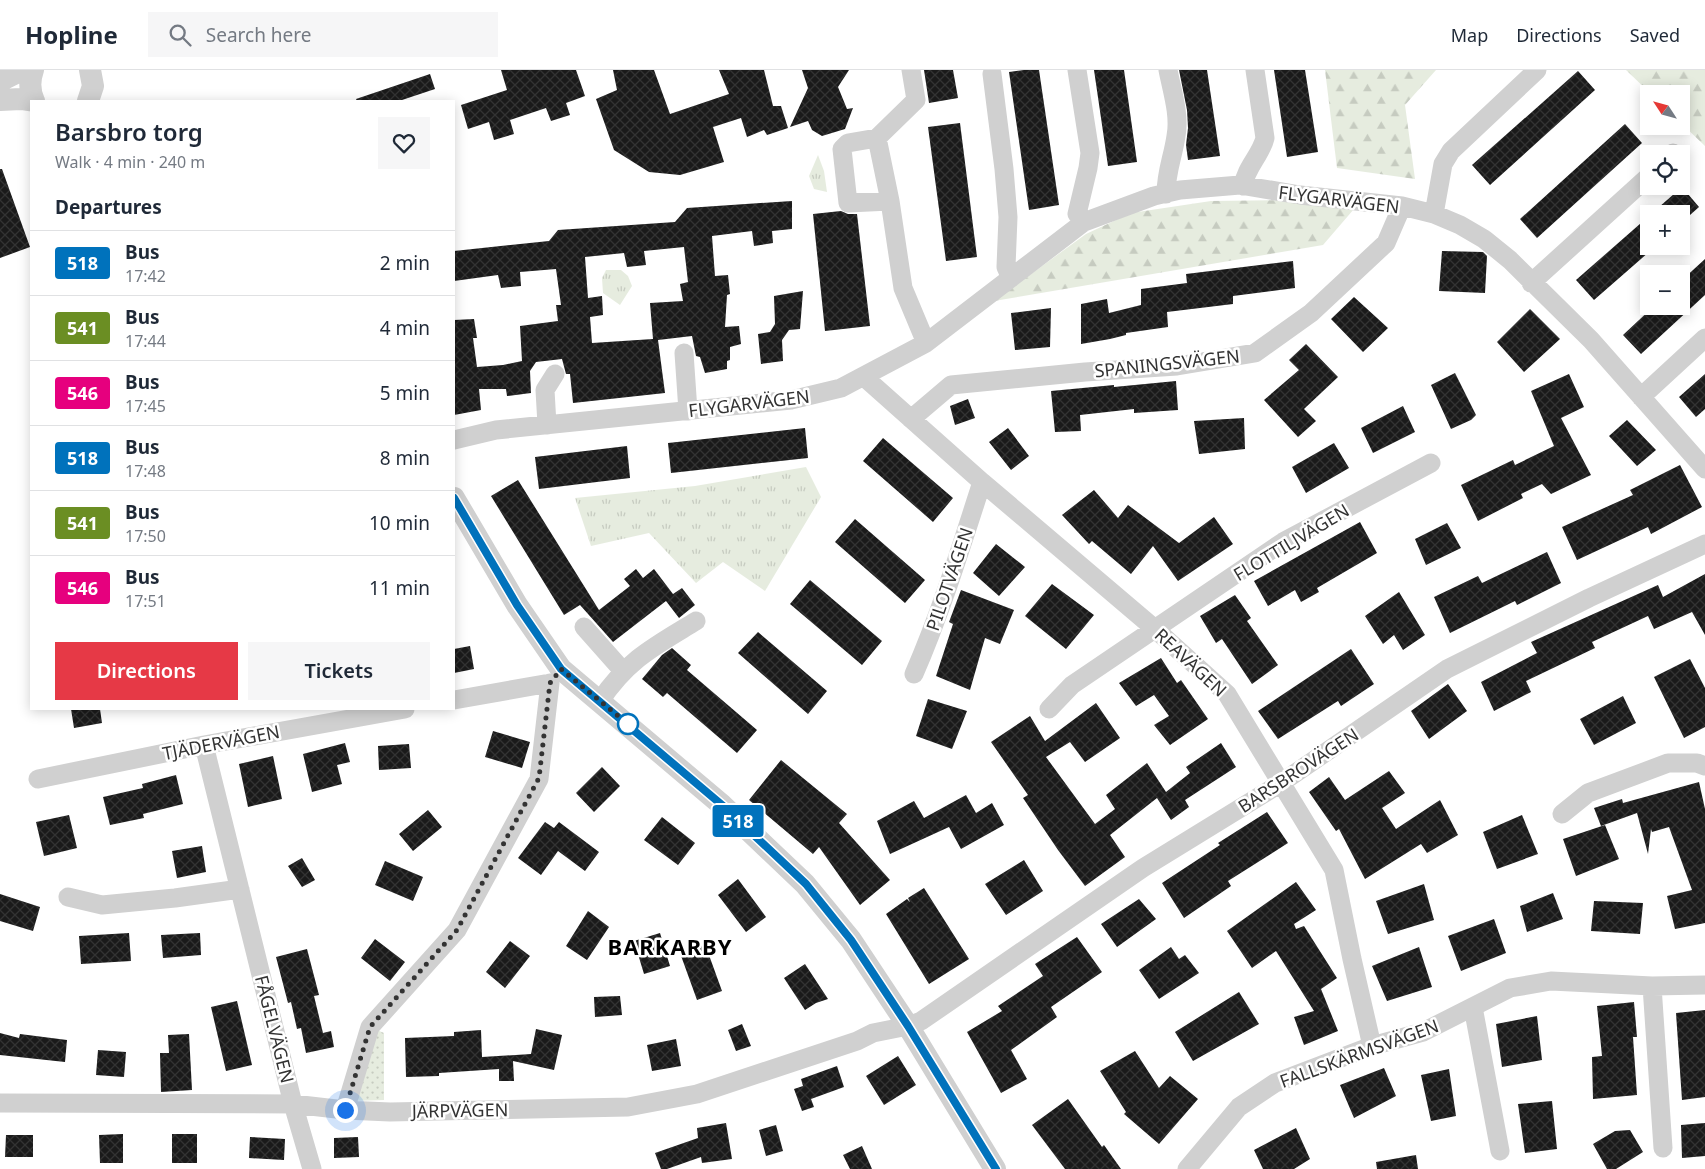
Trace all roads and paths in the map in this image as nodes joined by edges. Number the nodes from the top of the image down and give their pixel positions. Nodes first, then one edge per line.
1 (22, 70) edge
2 (33, 70) edge
3 (911, 70) edge
4 (1077, 70) edge
5 (1168, 70) edge
6 (1255, 70) edge
7 (1538, 70) edge
8 (992, 74) dead end
9 (0, 81) edge
10 (0, 100) edge
11 (30, 100) edge
12 (34, 100) edge
13 (877, 138) junction
14 (1640, 184) edge
15 (1243, 186) junction
16 (1166, 194) junction
17 (890, 201) junction
18 (1402, 206) junction
19 (1434, 214) junction
20 (1084, 222) junction
21 (1011, 278) junction
22 (1531, 283) junction
23 (1705, 338) edge
24 (926, 343) junction
25 (684, 354) dead end
26 (555, 374) dead end
27 (864, 377) junction
28 (1641, 397) junction
29 (688, 411) junction
30 (911, 419) junction
31 (547, 425) junction
32 (455, 440) edge
33 (1432, 463) dead end
34 (1705, 469) edge
35 (982, 482) junction
36 (455, 500) edge
37 (1705, 544) edge
38 (696, 621) dead end
39 (584, 627) dead end
40 (1155, 629) junction
41 (623, 671) junction
42 (914, 674) dead end
43 (556, 676) junction
44 (455, 700) edge
45 (600, 701) junction
46 (1050, 709) dead end
47 (399, 710) edge
48 (204, 745) junction
49 (1705, 766) edge
50 (38, 779) dead end
51 (1281, 783) junction
52 (1562, 814) dead end
53 (240, 889) junction
54 (68, 897) dead end
55 (1705, 985) edge
56 (1652, 986) junction
57 (1474, 1007) junction
58 (908, 1026) junction
59 (1372, 1046) junction
60 (0, 1103) edge
61 (293, 1104) junction
62 (345, 1110) junction
63 (1662, 1148) dead end
64 (1500, 1151) dead end
65 (312, 1169) edge
66 (996, 1169) edge
67 (1187, 1169) edge

1 - 9 street
2 - 12 street
3 - 13 street
4 - 20 street
5 - 16 street
6 - 15 street
7 - 19 street
8 - 21 street
10 - 11 street
13 - 17 street
13 - 17 street
14 - 22 street
15 - 16 street, FLYGARVÄGEN
15 - 18 street, FLYGARVÄGEN
16 - 20 street, FLYGARVÄGEN
17 - 24 street
18 - 19 street, FLYGARVÄGEN
18 - 30 street, SPANINGSVÄGEN
19 - 22 street, FLYGARVÄGEN
20 - 21 street, FLYGARVÄGEN
21 - 24 street, FLYGARVÄGEN
22 - 28 street, FLYGARVÄGEN
23 - 28 street
24 - 27 street, FLYGARVÄGEN
25 - 29 street
26 - 31 street
27 - 29 street, FLYGARVÄGEN
27 - 30 street, REAVÄGEN
28 - 34 street, FLYGARVÄGEN
29 - 31 street, FLYGARVÄGEN
30 - 35 street, REAVÄGEN
31 - 32 street, FLYGARVÄGEN
33 - 40 street, FLOTTILJVÄGEN
35 - 40 street, REAVÄGEN
35 - 42 street, PILOTVÄGEN
36 - 43 street
37 - 51 street, BARSBROVÄGEN
38 - 41 street
39 - 41 street
40 - 46 street, FLOTTILJVÄGEN
40 - 51 street, REAVÄGEN
41 - 45 street
43 - 44 street
43 - 45 street
43 - 62 street
45 - 58 street
47 - 48 street, TJÄDERVÄGEN
48 - 50 street, TJÄDERVÄGEN
48 - 53 street, FÅGELVÄGEN
49 - 52 street
51 - 58 street, BARSBROVÄGEN
51 - 59 street, REAVÄGEN
53 - 54 street
53 - 61 street, FÅGELVÄGEN
55 - 56 street, FALLSKÄRMSVÄGEN
56 - 57 street, FALLSKÄRMSVÄGEN
56 - 63 street
57 - 59 street, FALLSKÄRMSVÄGEN
57 - 64 street
58 - 62 street, JÄRPVÄGEN
58 - 66 street
59 - 67 street, FALLSKÄRMSVÄGEN
60 - 61 street, JÄRPVÄGEN
61 - 62 street, JÄRPVÄGEN
61 - 65 street, FÅGELVÄGEN

